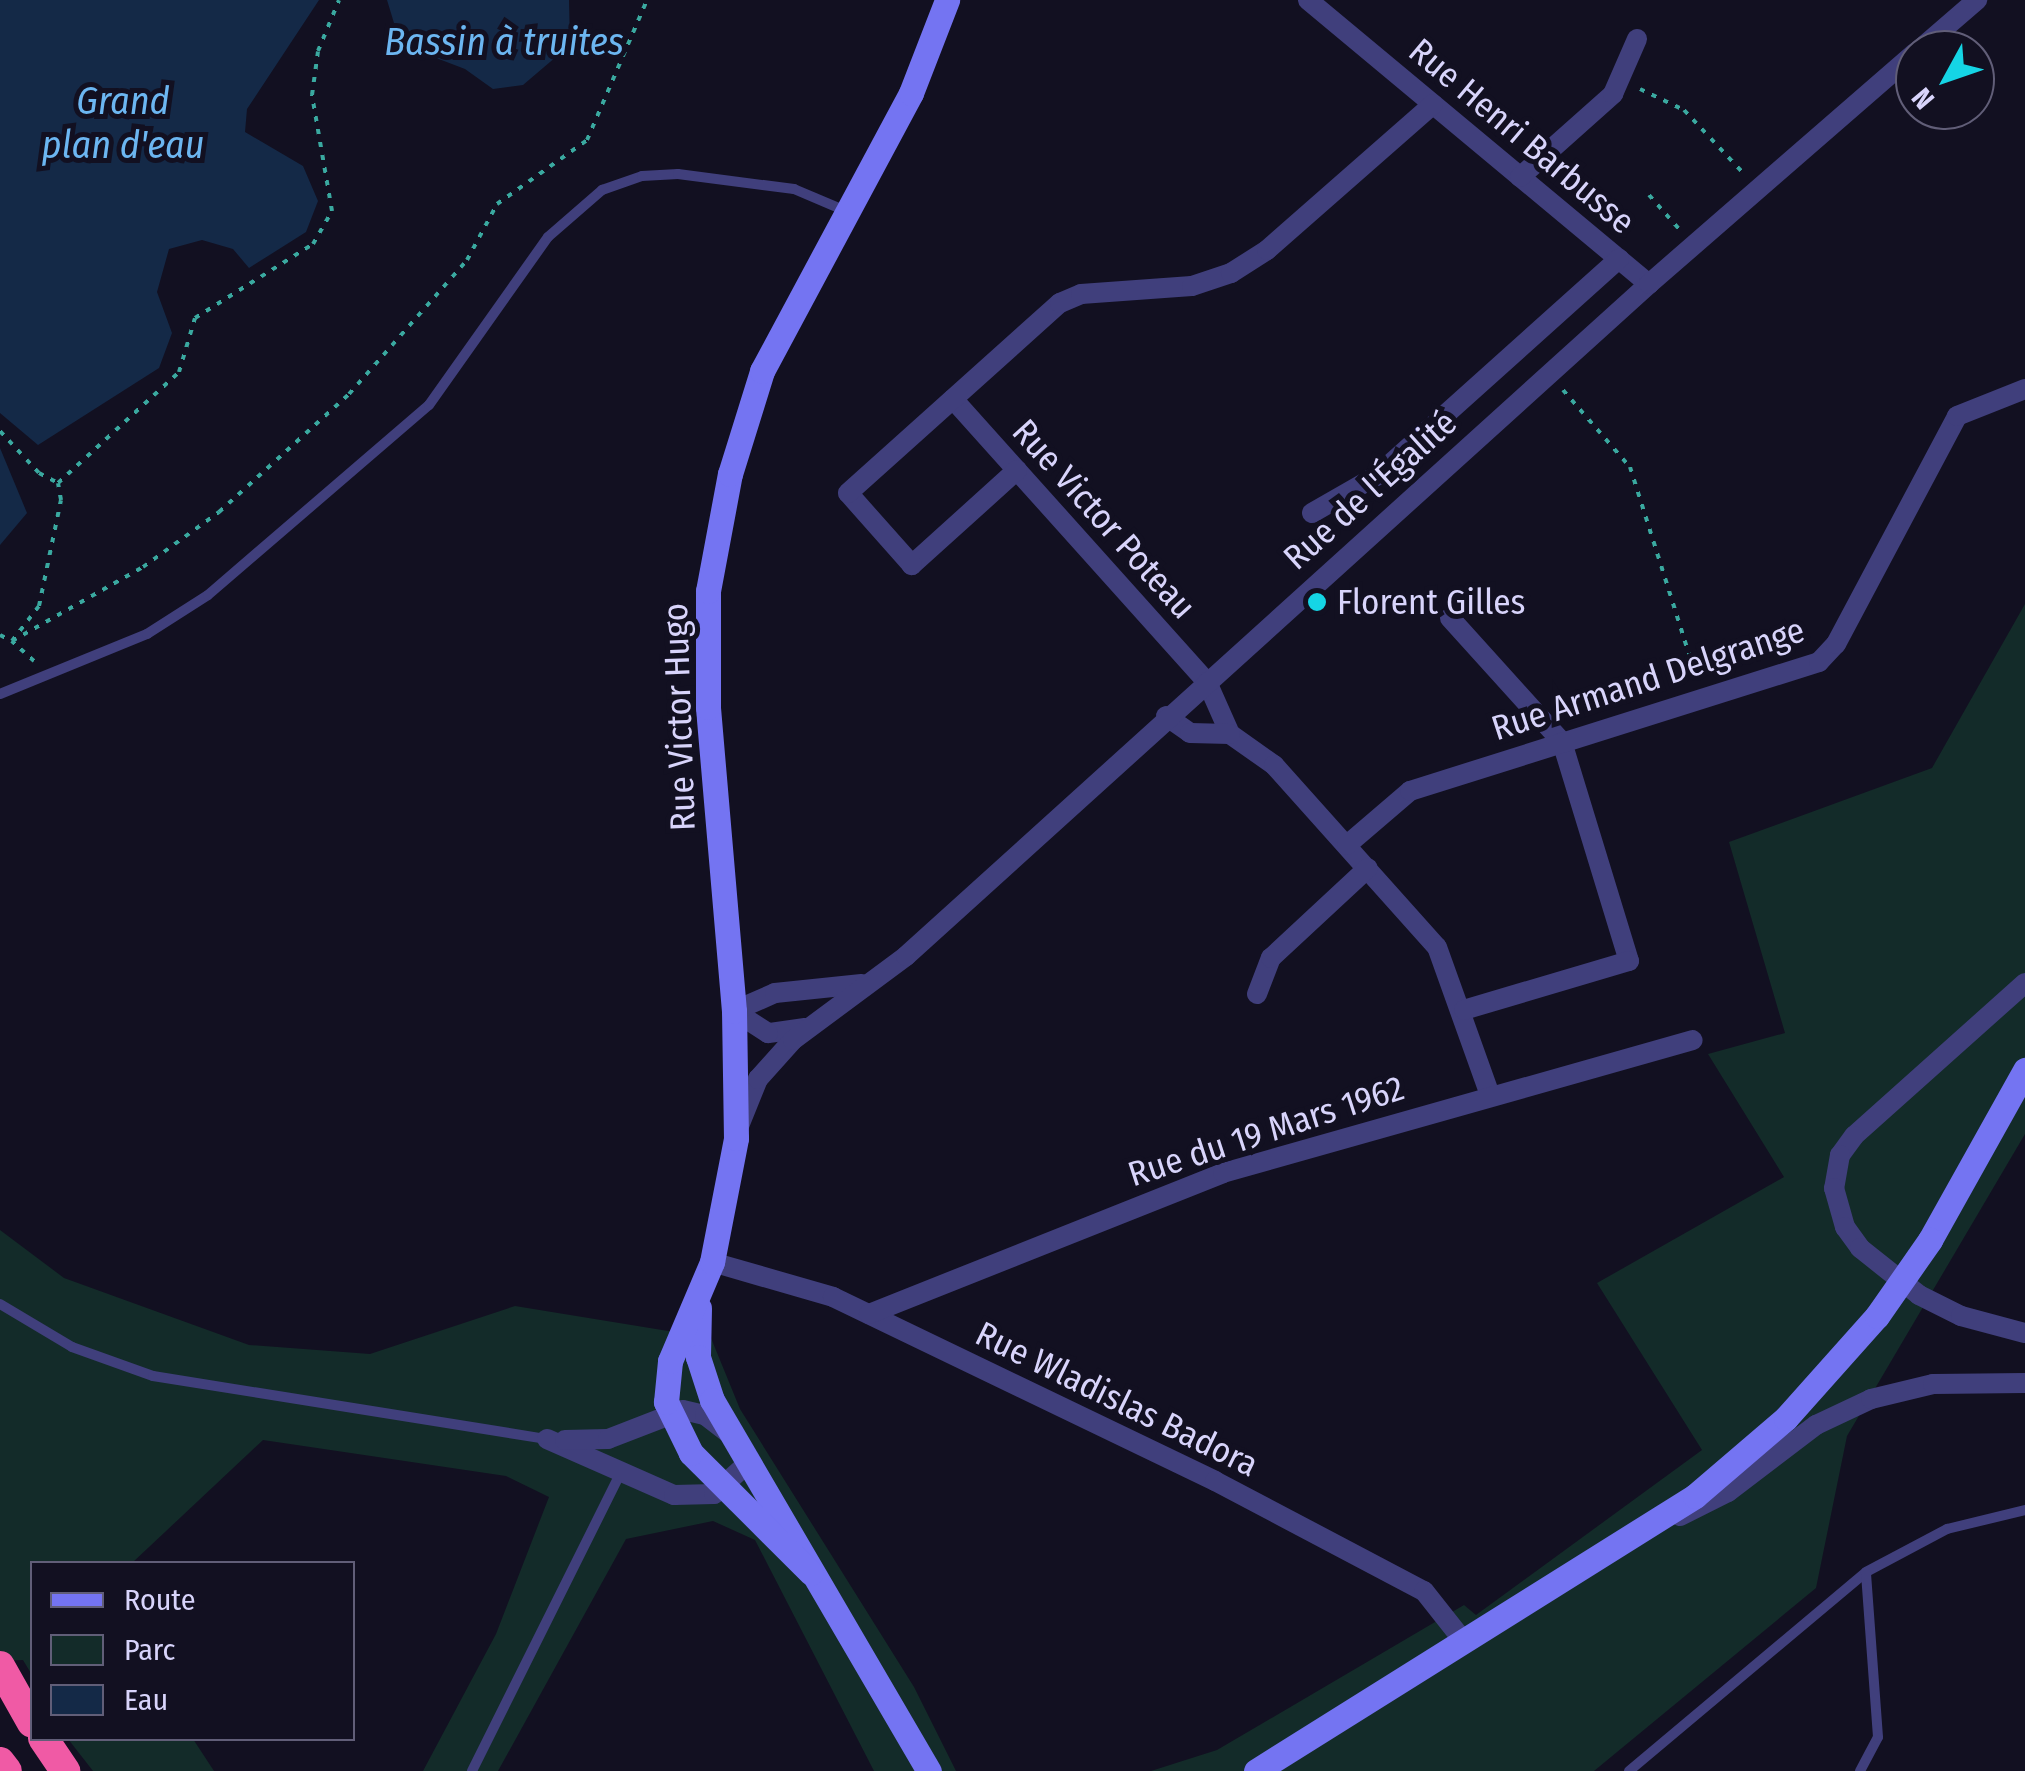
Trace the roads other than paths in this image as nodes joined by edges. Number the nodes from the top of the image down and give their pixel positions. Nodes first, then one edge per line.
1 (947, 0) edge
2 (1308, 0) edge
3 (1977, 0) edge
4 (1942, 30) edge
5 (1637, 39) dead end
6 (1895, 71) edge
7 (1433, 104) junction
8 (1520, 176) junction
9 (846, 211) junction
10 (1619, 259) junction
11 (1649, 284) junction
12 (2025, 389) edge
13 (953, 399) junction
14 (1017, 470) junction
15 (1312, 513) dead end
16 (1450, 618) dead end
17 (1207, 682) junction
18 (0, 694) edge
19 (1166, 716) junction
20 (1230, 734) junction
21 (1562, 742) junction
22 (1347, 845) junction
23 (1368, 868) junction
24 (874, 980) junction
25 (2025, 983) edge
26 (1257, 994) dead end
27 (1464, 1010) junction
28 (734, 1011) junction
29 (806, 1028) junction
30 (1693, 1040) dead end
31 (2025, 1070) edge
32 (1490, 1096) junction
33 (736, 1138) junction
34 (712, 1262) junction
35 (700, 1298) junction
36 (0, 1304) edge
37 (869, 1314) junction
38 (2025, 1333) edge
39 (2025, 1384) edge
40 (669, 1412) junction
41 (733, 1437) junction
42 (547, 1439) junction
43 (748, 1463) junction
44 (621, 1472) junction
45 (726, 1488) junction
46 (2025, 1510) edge
47 (1637, 1536) junction
48 (1866, 1572) junction
49 (810, 1573) junction
50 (1465, 1643) junction
51 (0, 1666) edge
52 (30, 1718) edge
53 (1303, 1740) junction
54 (45, 1741) edge
55 (0, 1762) edge
56 (8, 1771) edge
57 (65, 1771) edge
58 (472, 1771) edge
59 (929, 1771) edge
60 (1240, 1771) edge
61 (1256, 1771) edge
62 (1629, 1771) edge
63 (1860, 1771) edge

1 - 9 street, Rue Victor Hugo
2 - 7 street, Rue Henri Barbusse
3 - 4 street, Rue de l'Égalité
5 - 8 street
6 - 11 street, Rue de l'Égalité
7 - 8 street, Rue Henri Barbusse
7 - 13 street
8 - 10 street, Rue Henri Barbusse
9 - 18 lane
9 - 28 street, Rue Victor Hugo
10 - 11 street, Rue Henri Barbusse
10 - 15 street
11 - 17 street, Rue de l'Égalité
12 - 21 street, Rue Armand Delgrange
13 - 14 street, Rue Victor Poteau
13 - 14 street
14 - 17 street, Rue Victor Poteau
16 - 21 street
17 - 19 street, Rue de l'Égalité
17 - 20 street, Rue Victor Poteau
19 - 20 street
19 - 24 street, Rue de l'Égalité
20 - 22 street
21 - 22 street, Rue Armand Delgrange
21 - 27 street
22 - 23 street
23 - 26 street
23 - 27 street
24 - 28 street
24 - 29 street, Rue de l'Égalité
25 - 38 street
27 - 32 street
28 - 29 street
28 - 33 street, Rue Victor Hugo
29 - 33 street, Rue de l'Égalité
30 - 32 street, Rue du 19 Mars 1962
31 - 47 street, bridge
32 - 37 street, Rue du 19 Mars 1962
33 - 34 street, Rue Victor Hugo
34 - 35 street, Rue Victor Hugo
34 - 37 street, Rue Wladislas Badora
35 - 40 street
35 - 41 street
36 - 42 lane
37 - 50 street, Rue Wladislas Badora
39 - 47 street
40 - 41 street
40 - 42 street
40 - 45 street
41 - 43 street
42 - 44 street
43 - 45 street
43 - 49 street
44 - 45 street
44 - 58 lane
45 - 49 street
46 - 48 lane
47 - 50 street
48 - 62 lane
48 - 63 lane
49 - 59 street
50 - 53 street
51 - 52 highway
53 - 60 street
53 - 61 street
54 - 57 highway
55 - 56 highway

